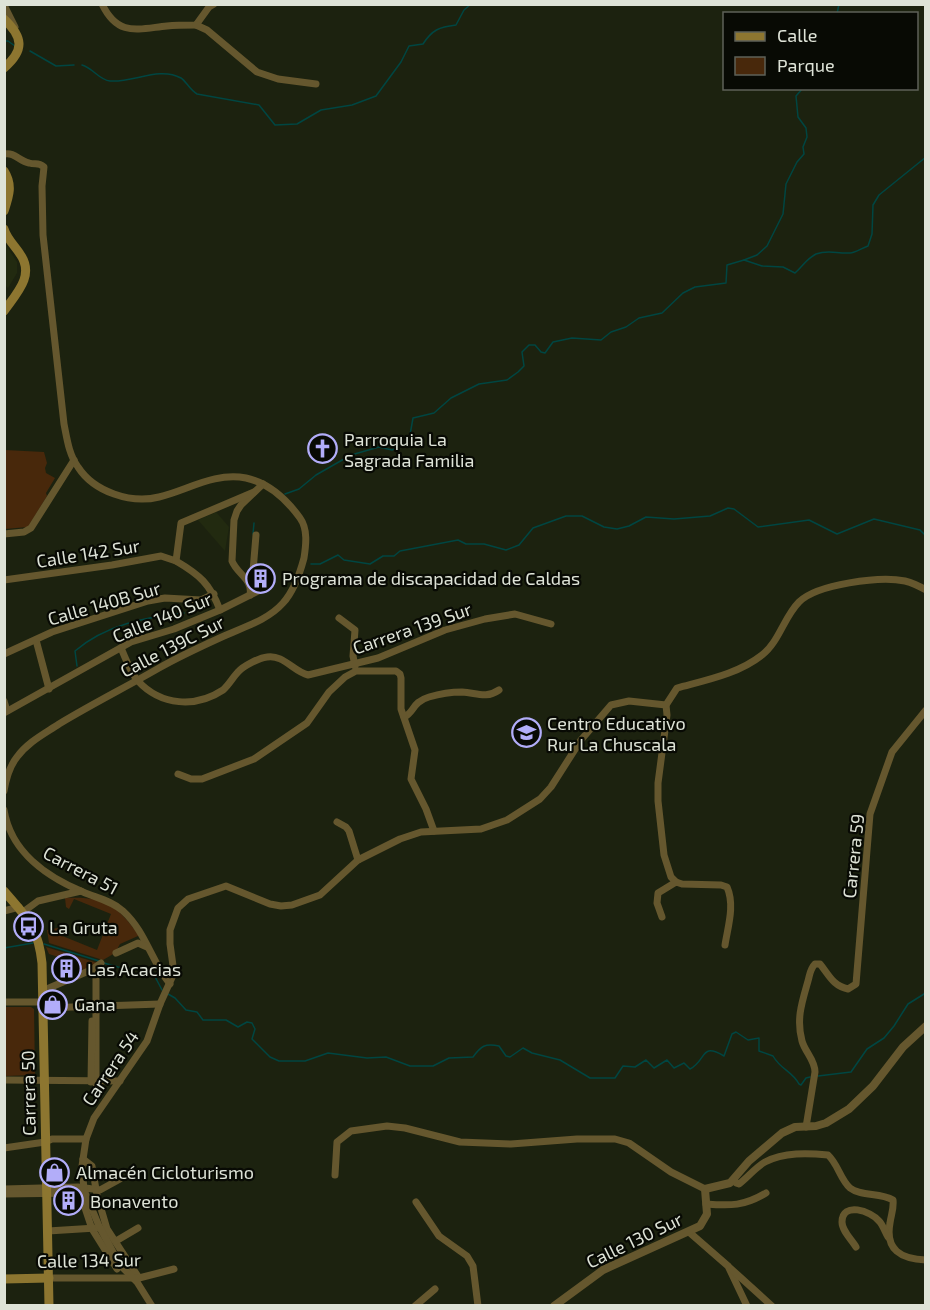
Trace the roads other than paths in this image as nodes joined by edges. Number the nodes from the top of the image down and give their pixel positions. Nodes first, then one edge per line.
1 (102, 4) edge
2 (214, 4) edge
3 (4, 5) edge
4 (4, 19) edge
5 (196, 24) junction
6 (16, 30) junction
7 (4, 69) edge
8 (316, 84) dead end
9 (4, 154) edge
10 (4, 171) edge
11 (4, 211) edge
12 (4, 229) edge
13 (4, 310) edge
14 (74, 459) junction
15 (263, 484) junction
16 (254, 492) junction
17 (4, 534) edge
18 (256, 535) dead end
19 (176, 561) junction
20 (247, 579) junction
21 (4, 580) edge
22 (268, 586) dead end
23 (926, 591) edge
24 (214, 594) junction
25 (250, 595) junction
26 (220, 610) junction
27 (339, 618) dead end
28 (551, 624) dead end
29 (36, 640) junction
30 (121, 648) junction
31 (4, 654) edge
32 (356, 667) junction
33 (138, 680) junction
34 (49, 689) junction
35 (499, 690) dead end
36 (4, 701) edge
37 (666, 705) junction
38 (926, 710) edge
39 (6, 712) edge
40 (404, 717) junction
41 (178, 774) dead end
42 (4, 791) edge
43 (4, 810) edge
44 (337, 822) dead end
45 (434, 831) junction
46 (358, 860) junction
47 (676, 882) junction
48 (4, 891) edge
49 (81, 891) junction
50 (21, 910) junction
51 (4, 911) edge
52 (662, 917) dead end
53 (725, 945) dead end
54 (147, 947) junction
55 (116, 953) dead end
56 (42, 991) junction
57 (165, 994) junction
58 (4, 1002) edge
59 (43, 1005) junction
60 (94, 1007) junction
61 (926, 1026) edge
62 (44, 1079) junction
63 (4, 1080) edge
64 (94, 1082) junction
65 (118, 1082) junction
66 (806, 1127) junction
67 (86, 1139) junction
68 (45, 1142) junction
69 (4, 1148) edge
70 (83, 1160) junction
71 (335, 1175) dead end
72 (120, 1179) dead end
73 (734, 1179) junction
74 (4, 1189) edge
75 (705, 1189) junction
76 (96, 1190) junction
77 (46, 1191) junction
78 (82, 1191) junction
79 (766, 1193) dead end
80 (4, 1194) edge
81 (416, 1202) dead end
82 (706, 1204) junction
83 (99, 1226) junction
84 (138, 1228) dead end
85 (48, 1231) junction
86 (689, 1232) junction
87 (888, 1237) junction
88 (116, 1241) junction
89 (856, 1246) dead end
90 (926, 1260) edge
91 (728, 1266) junction
92 (174, 1269) dead end
93 (122, 1277) junction
94 (49, 1278) junction
95 (136, 1278) junction
96 (4, 1279) edge
97 (435, 1289) dead end
98 (49, 1305) edge
99 (152, 1305) edge
100 (415, 1305) edge
101 (478, 1305) edge
102 (554, 1305) edge
103 (747, 1305) edge
104 (772, 1305) edge

1 - 5 street
2 - 5 street
3 - 6 street
4 - 6 main road
5 - 8 street
6 - 7 main road
9 - 14 street
10 - 11 main road
12 - 13 main road
14 - 15 street
14 - 17 street
15 - 16 street
15 - 33 street, Calle 139C Sur
16 - 19 street
16 - 20 street
18 - 20 street
19 - 21 street, Calle 142 Sur
19 - 24 street
20 - 25 street
22 - 25 street, Calle 140 Sur
23 - 37 street
24 - 26 street
24 - 29 street, Calle 140B Sur
25 - 26 street, Calle 140 Sur
26 - 30 street, Calle 140 Sur
27 - 32 street
28 - 32 street, Carrera 139 Sur
29 - 31 street, Calle 140B Sur
29 - 34 street
30 - 33 street
30 - 34 street, Calle 140 Sur
32 - 33 street, Carrera 139 Sur
32 - 40 street
32 - 41 street
33 - 42 street, Calle 139C Sur
34 - 39 street, Calle 140 Sur
35 - 40 street
36 - 39 street
37 - 45 street
37 - 47 street
38 - 66 street, Carrera 59
40 - 45 street
43 - 49 street, Carrera 51
44 - 46 street
45 - 46 street
46 - 57 street, Carrera 54
47 - 52 street
47 - 53 street
48 - 50 main road, Carrera 50
49 - 50 street
49 - 54 street, Carrera 51
50 - 51 street
50 - 56 main road, Carrera 50
54 - 55 street
54 - 57 street, Carrera 51
56 - 59 main road, Carrera 50
56 - 60 street
57 - 60 street
57 - 65 street, Carrera 54
58 - 59 street
59 - 60 street
59 - 62 main road, Carrera 50
60 - 64 street
61 - 66 street
62 - 63 street
62 - 64 street
62 - 68 main road, Carrera 50
64 - 65 street
65 - 67 street, Carrera 54
66 - 73 street
67 - 68 street
67 - 70 street, Carrera 54
68 - 69 street
68 - 77 main road, Carrera 50
70 - 76 street, Carrera 54
70 - 78 street, Carrera 54
71 - 75 street
72 - 76 street
73 - 75 street
73 - 87 street
74 - 77 street
75 - 82 street, Calle 130 Sur
76 - 78 street
76 - 83 street, Carrera 54
77 - 78 street
77 - 80 street
77 - 85 main road, Carrera 50
78 - 83 street, Carrera 54
79 - 82 street
81 - 101 street
82 - 86 street, Calle 130 Sur
83 - 85 street
83 - 88 street, Carrera 54
83 - 93 street, Carrera 54
83 - 95 street, Carrera 54
84 - 88 street
85 - 94 main road, Carrera 50
86 - 91 street
86 - 102 street, Calle 130 Sur
87 - 89 street
87 - 90 street
88 - 95 street, Carrera 54
91 - 103 street
91 - 104 street
92 - 95 street, Calle 134 Sur
93 - 94 street, Calle 134 Sur
93 - 95 street, Calle 134 Sur
94 - 96 main road, Calle 134 Sur
94 - 98 main road, Carrera 50
95 - 99 street, Carrera 54
97 - 100 street

